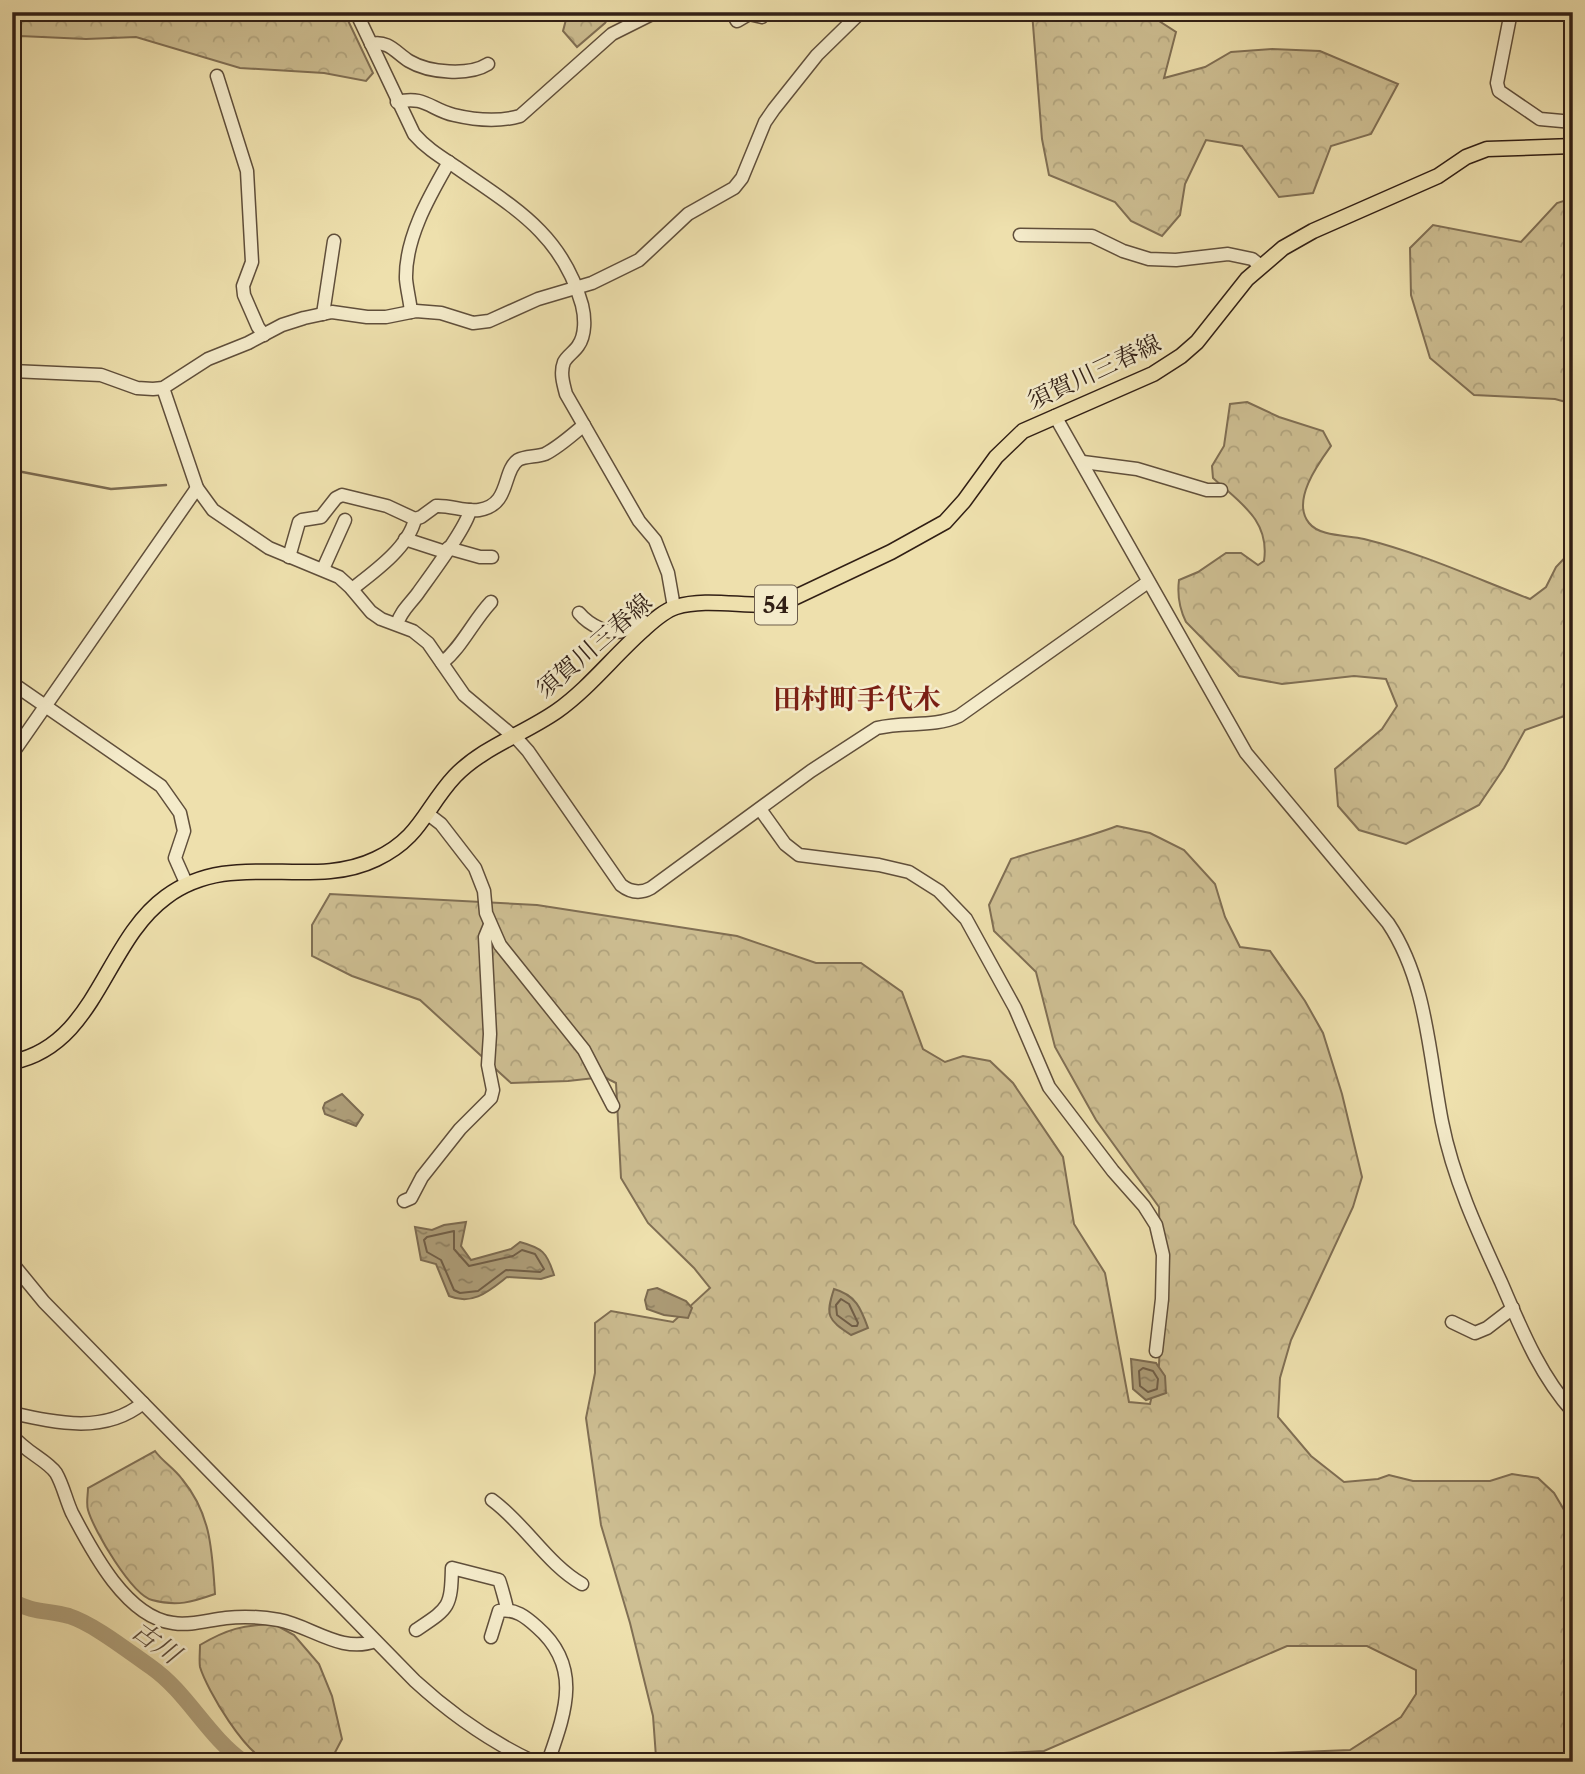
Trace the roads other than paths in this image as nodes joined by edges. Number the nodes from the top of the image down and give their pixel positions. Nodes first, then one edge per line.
1 (356, 12) edge
2 (656, 12) edge
3 (732, 12) edge
4 (861, 12) edge
5 (1511, 12) edge
6 (762, 17) dead end
7 (371, 44) junction
8 (488, 64) dead end
9 (217, 76) dead end
10 (397, 102) junction
11 (1573, 122) edge
12 (1573, 146) edge
13 (449, 162) junction
14 (1020, 235) dead end
15 (334, 241) dead end
16 (1261, 266) junction
17 (576, 289) junction
18 (411, 312) junction
19 (323, 314) junction
20 (264, 335) junction
21 (12, 371) edge
22 (163, 387) junction
23 (1055, 416) junction
24 (584, 425) junction
25 (1083, 462) junction
26 (197, 488) junction
27 (1221, 490) dead end
28 (470, 510) junction
29 (415, 519) junction
30 (345, 520) dead end
31 (405, 539) junction
32 (447, 550) junction
33 (289, 557) junction
34 (492, 557) dead end
35 (323, 569) junction
36 (1148, 582) junction
37 (352, 589) junction
38 (491, 602) dead end
39 (674, 607) junction
40 (579, 613) dead end
41 (397, 624) junction
42 (645, 629) junction
43 (442, 663) junction
44 (12, 683) edge
45 (45, 706) junction
46 (513, 736) junction
47 (12, 754) edge
48 (760, 809) junction
49 (428, 814) junction
50 (187, 885) junction
51 (490, 925) junction
52 (12, 1062) edge
53 (613, 1106) dead end
54 (404, 1201) dead end
55 (12, 1263) edge
56 (1513, 1308) junction
57 (1452, 1322) dead end
58 (1156, 1351) dead end
59 (143, 1403) junction
60 (1573, 1412) edge
61 (12, 1413) edge
62 (12, 1435) edge
63 (492, 1500) dead end
64 (582, 1584) dead end
65 (507, 1610) junction
66 (416, 1630) dead end
67 (491, 1637) dead end
68 (375, 1641) junction
69 (534, 1762) edge
70 (548, 1762) edge

1 - 7 street
2 - 10 street
3 - 6 street
4 - 17 street
5 - 11 street
7 - 8 street
7 - 10 street
9 - 20 street
10 - 13 street
12 - 16 main road, 須賀川三春線 / 54
13 - 17 street
13 - 18 street
14 - 16 street
15 - 19 street
16 - 23 main road, 須賀川三春線 / 54
17 - 18 street
17 - 24 street
18 - 19 street
19 - 20 street
20 - 22 street
21 - 22 street
22 - 26 street
23 - 25 street
23 - 39 main road, 須賀川三春線 / 54
24 - 28 street
24 - 39 street
25 - 27 street
25 - 36 street
26 - 33 street
26 - 45 street
28 - 29 street
28 - 32 street
29 - 31 street
29 - 33 street
30 - 35 street
31 - 32 street
31 - 37 street
32 - 34 street
32 - 41 street
33 - 35 street
35 - 37 street
36 - 48 street
36 - 56 street
37 - 41 street
38 - 43 street
39 - 42 main road, 須賀川三春線
40 - 42 street
41 - 43 street
42 - 46 main road, 須賀川三春線
43 - 46 street
44 - 45 street
45 - 47 street
45 - 50 street
46 - 48 street
46 - 49 main road, 須賀川三春線
48 - 58 street
49 - 50 main road, 須賀川三春線
49 - 51 street
50 - 52 main road, 須賀川三春線
51 - 53 street
51 - 54 street
55 - 59 street
56 - 57 street
56 - 60 street
59 - 61 street
59 - 68 street
62 - 68 street
63 - 64 street
65 - 66 street
65 - 67 street
65 - 70 street
68 - 69 street

